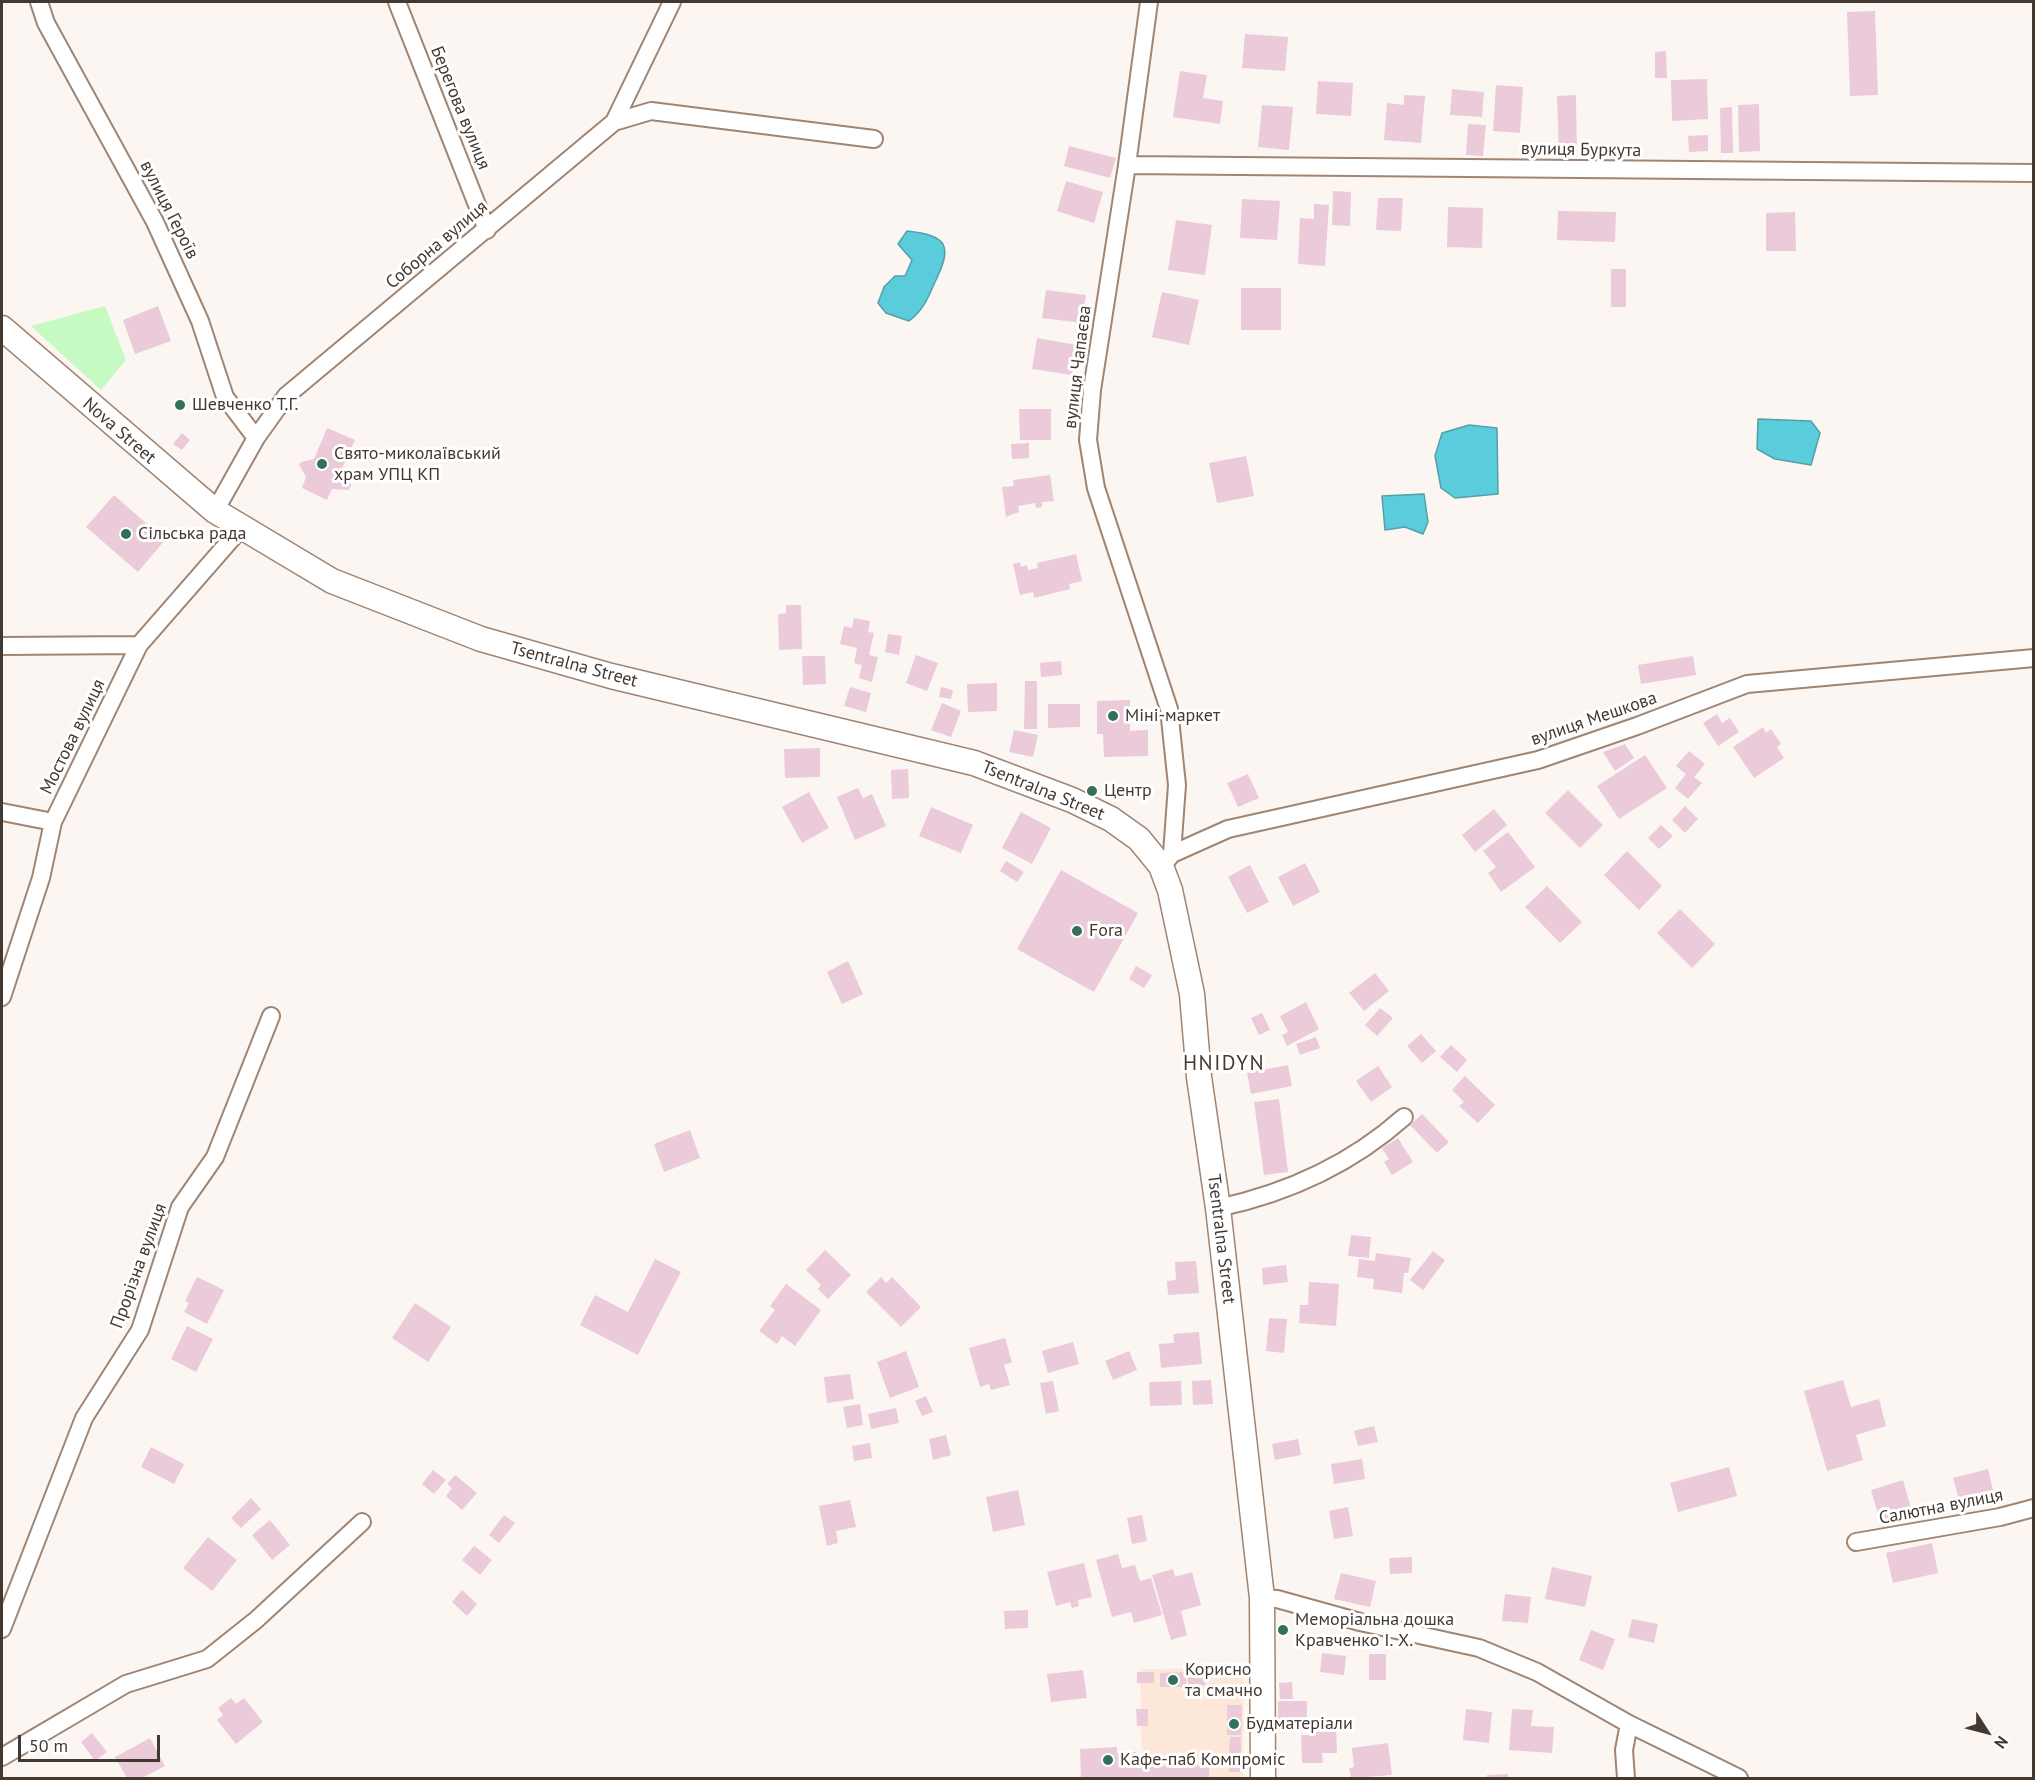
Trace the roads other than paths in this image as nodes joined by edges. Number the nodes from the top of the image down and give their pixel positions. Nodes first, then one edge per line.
1 (39, 2) edge
2 (397, 2) edge
3 (672, 2) edge
4 (1149, 2) edge
5 (614, 122) junction
6 (874, 139) dead end
7 (1127, 165) junction
8 (2034, 173) edge
9 (487, 230) junction
10 (2, 328) edge
11 (256, 438) junction
12 (215, 511) junction
13 (242, 527) junction
14 (139, 645) junction
15 (2, 646) edge
16 (2034, 658) edge
17 (2, 812) edge
18 (52, 822) junction
19 (1166, 860) junction
20 (2, 997) edge
21 (271, 1016) dead end
22 (1404, 1117) dead end
23 (1218, 1208) junction
24 (2034, 1508) edge
25 (362, 1521) dead end
26 (1856, 1542) dead end
27 (1262, 1598) junction
28 (2, 1629) edge
29 (1629, 1724) junction
30 (2, 1757) edge
31 (1263, 1779) edge
32 (1626, 1779) edge
33 (1739, 1779) edge

1 - 11 street, вулиця Героїв
2 - 9 street, Берегова вулиця
3 - 5 street, Соборна вулиця
4 - 7 street, вулиця Чапаєва
5 - 6 street
5 - 9 street, Соборна вулиця
7 - 8 street, вулиця Буркута
7 - 19 street, вулиця Чапаєва
9 - 11 street, Соборна вулиця
10 - 12 street, Nova Street
11 - 12 street, Соборна вулиця
12 - 13 street, Nova Street
13 - 14 street, Мостова вулиця
13 - 19 street, Tsentralna Street
14 - 15 street
14 - 18 street, Мостова вулиця
16 - 19 street, вулиця Мешкова
17 - 18 street
18 - 20 street, Мостова вулиця
19 - 23 street, Tsentralna Street
21 - 28 street, Прорізна вулиця
22 - 23 street
23 - 27 street, Tsentralna Street
24 - 26 street, Салютна вулиця
25 - 30 street
27 - 29 street
27 - 31 street, Tsentralna Street
29 - 32 street
29 - 33 street

